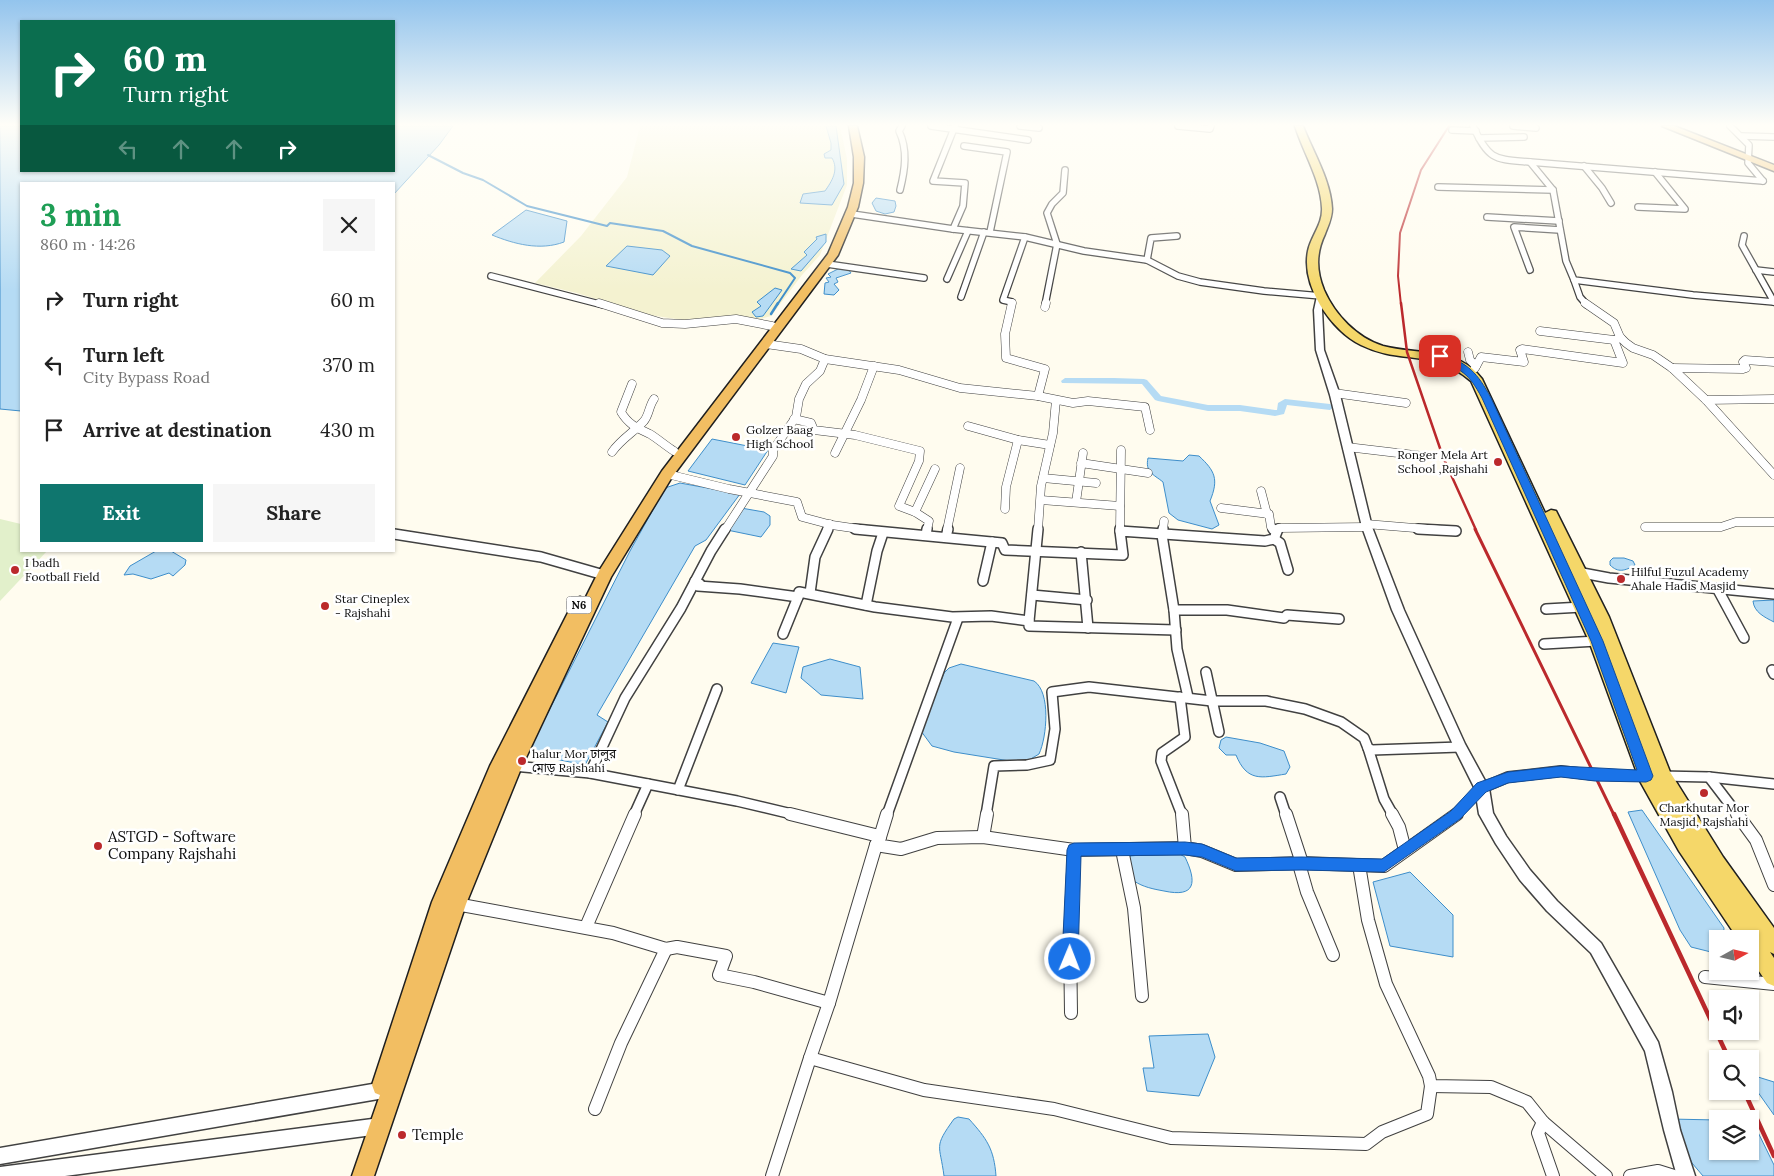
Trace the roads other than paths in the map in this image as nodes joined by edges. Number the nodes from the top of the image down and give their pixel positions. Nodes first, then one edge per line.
1 (852, 181) edge
2 (858, 181) edge
3 (902, 181) edge
4 (933, 181) edge
5 (1000, 181) edge
6 (1064, 181) edge
7 (1320, 181) edge
8 (1324, 181) edge
9 (1545, 181) edge
10 (1596, 181) edge
11 (1662, 181) edge
12 (1438, 187) dead end
13 (900, 190) dead end
14 (1552, 190) junction
15 (1610, 203) dead end
16 (1638, 207) dead end
17 (852, 214) junction
18 (1488, 217) dead end
19 (1559, 221) junction
20 (953, 229) junction
21 (1560, 230) junction
22 (968, 231) junction
23 (987, 232) junction
24 (1177, 236) dead end
25 (1744, 236) dead end
26 (1025, 237) junction
27 (1056, 244) junction
28 (1147, 260) junction
29 (827, 264) junction
30 (1530, 270) dead end
31 (1756, 270) junction
32 (1774, 272) edge
33 (491, 276) dead end
34 (924, 278) dead end
35 (947, 279) dead end
36 (1574, 280) junction
37 (1772, 294) edge
38 (1321, 296) junction
39 (961, 297) dead end
40 (1774, 302) edge
41 (1045, 307) dead end
42 (772, 326) junction
43 (1540, 332) dead end
44 (1617, 339) junction
45 (766, 344) junction
46 (1468, 352) dead end
47 (824, 359) junction
48 (1774, 362) edge
49 (874, 366) junction
50 (1475, 367) junction
51 (1672, 368) junction
52 (632, 384) dead end
53 (1334, 393) junction
54 (1038, 396) junction
55 (654, 399) dead end
56 (1774, 399) edge
57 (1056, 400) junction
58 (1706, 400) junction
59 (1406, 403) dead end
60 (794, 419) junction
61 (968, 426) dead end
62 (635, 428) junction
63 (1150, 430) dead end
64 (845, 434) junction
65 (1018, 440) junction
66 (1050, 445) junction
67 (1347, 447) junction
68 (1121, 450) dead end
69 (674, 451) junction
70 (612, 452) dead end
71 (1083, 453) dead end
72 (835, 454) dead end
73 (1423, 456) dead end
74 (1081, 463) junction
75 (960, 468) dead end
76 (935, 469) dead end
77 (1120, 470) junction
78 (1148, 473) dead end
79 (667, 474) junction
80 (1774, 475) edge
81 (1043, 478) junction
82 (1079, 482) junction
83 (1096, 483) dead end
84 (749, 491) junction
85 (1261, 491) dead end
86 (1041, 500) junction
87 (1076, 502) junction
88 (1120, 506) junction
89 (1221, 508) dead end
90 (1006, 510) dead end
91 (915, 512) junction
92 (1267, 514) junction
93 (1164, 521) dead end
94 (1774, 522) edge
95 (830, 524) junction
96 (1367, 525) junction
97 (1645, 527) dead end
98 (1120, 531) junction
99 (1456, 531) dead end
100 (883, 533) junction
101 (395, 534) edge
102 (926, 535) junction
103 (1162, 535) junction
104 (1275, 536) junction
105 (946, 537) junction
106 (992, 542) junction
107 (1037, 552) junction
108 (1081, 552) junction
109 (1288, 570) dead end
110 (1571, 572) junction
111 (600, 573) junction
112 (983, 581) dead end
113 (695, 582) junction
114 (1717, 588) junction
115 (810, 593) junction
116 (1774, 594) edge
117 (1032, 595) junction
118 (798, 597) junction
119 (1087, 600) junction
120 (866, 605) junction
121 (1582, 608) junction
122 (1546, 609) dead end
123 (1174, 610) junction
124 (958, 618) junction
125 (1339, 619) dead end
126 (1028, 621) junction
127 (1088, 628) junction
128 (1176, 630) junction
129 (783, 634) dead end
130 (1744, 638) dead end
131 (1597, 641) junction
132 (1544, 644) dead end
133 (1206, 672) dead end
134 (717, 688) dead end
135 (1184, 697) junction
136 (1212, 701) junction
137 (1218, 732) dead end
138 (1460, 747) junction
139 (1368, 748) junction
140 (513, 766) junction
141 (590, 773) junction
142 (1646, 776) junction
143 (1663, 776) junction
144 (1709, 777) junction
145 (648, 784) junction
146 (1774, 784) edge
147 (1482, 788) junction
148 (678, 790) junction
149 (1280, 797) dead end
150 (983, 837) junction
151 (878, 841) junction
152 (1185, 848) junction
153 (1074, 850) junction
154 (1122, 850) junction
155 (1405, 850) junction
156 (1300, 864) junction
157 (1359, 865) junction
158 (1774, 885) edge
159 (456, 904) junction
160 (586, 927) junction
161 (1774, 944) edge
162 (666, 949) junction
163 (1333, 955) dead end
164 (1774, 976) edge
165 (1705, 977) dead end
166 (1774, 984) edge
167 (1142, 996) dead end
168 (829, 1003) junction
169 (1071, 1014) dead end
170 (810, 1058) junction
171 (1431, 1086) junction
172 (387, 1090) junction
173 (595, 1109) dead end
174 (1543, 1122) junction
175 (374, 1127) junction
176 (0, 1156) edge
177 (0, 1176) edge
178 (363, 1176) edge
179 (772, 1176) edge
180 (1553, 1176) edge
181 (1606, 1176) edge
182 (1630, 1176) edge
183 (1674, 1176) edge
184 (1686, 1176) edge

1 - 42 highway, N6
2 - 17 highway, N6
3 - 13 street
4 - 20 street
5 - 23 street
6 - 27 street
7 - 38 main road
8 - 50 main road
9 - 14 street
10 - 15 street
11 - 16 street
12 - 14 street
14 - 19 street
17 - 20 street
17 - 29 highway, N6
18 - 19 street
19 - 21 street
20 - 22 street
21 - 30 street
21 - 36 street
22 - 23 street
22 - 35 street
23 - 26 street
23 - 39 street
24 - 28 street
25 - 31 street
26 - 27 street
26 - 54 street
27 - 28 street
27 - 41 street
28 - 38 street
29 - 34 street
29 - 45 highway, N6
31 - 32 street
31 - 37 street
33 - 42 street
36 - 40 street
36 - 44 street
37 - 40 street
38 - 53 street
38 - 110 main road
42 - 69 highway, N6
43 - 44 street
44 - 50 street
44 - 51 street
45 - 47 street
45 - 79 highway, N6
46 - 50 street
47 - 49 street
47 - 60 street
48 - 51 street
49 - 54 street
49 - 64 street
50 - 110 main road
51 - 58 street
52 - 62 street
53 - 59 street
53 - 67 street
54 - 57 street
55 - 62 street
56 - 58 street
57 - 63 street
57 - 66 street
58 - 80 street
60 - 64 street
60 - 84 street
61 - 65 street
62 - 69 street
62 - 70 street
64 - 72 street
64 - 91 street
65 - 66 street
65 - 90 street
66 - 81 street
67 - 73 street
67 - 96 street
68 - 77 street
69 - 111 highway, N6
71 - 74 street
74 - 77 street
74 - 82 street
75 - 105 street
76 - 91 street
77 - 78 street
77 - 88 street
79 - 84 street
79 - 111 highway, N6
81 - 82 street
81 - 86 street
82 - 83 street
82 - 87 street
84 - 95 street
84 - 113 street
85 - 92 street
86 - 87 street
86 - 107 street
87 - 88 street
88 - 98 street
89 - 92 street
91 - 102 street
92 - 104 street
93 - 103 street
94 - 97 street
95 - 100 street
95 - 115 street
96 - 99 street
96 - 104 street
96 - 138 street
98 - 103 street
98 - 108 street
100 - 102 street
100 - 120 street
101 - 111 street
102 - 105 street
103 - 104 street
103 - 123 street
104 - 109 street
105 - 106 street
106 - 107 street
106 - 112 street
107 - 108 street
107 - 117 street
108 - 119 street
110 - 114 street
110 - 121 main road
110 - 143 main road
111 - 140 highway, N6
111 - 172 highway, N6
113 - 118 street
113 - 141 street
114 - 116 street
114 - 130 street
115 - 118 street
115 - 120 street
117 - 119 street
117 - 126 street
118 - 129 street
119 - 127 street
120 - 124 street
121 - 122 street
121 - 131 main road
123 - 125 street
123 - 128 street
124 - 126 street
124 - 151 street
126 - 127 street
127 - 128 street
128 - 135 street
131 - 132 street
131 - 142 main road
133 - 136 street
134 - 148 street
135 - 136 street
135 - 150 street
135 - 152 street
136 - 137 street
136 - 139 street
138 - 139 street
138 - 147 street
139 - 155 street
140 - 141 street
140 - 159 highway, N6
141 - 145 street
142 - 143 street
142 - 147 street
142 - 164 main road
143 - 144 street
143 - 161 main road
144 - 146 street
144 - 158 street
145 - 148 street
145 - 160 street
147 - 155 street
147 - 184 street
148 - 151 street
149 - 156 street
150 - 151 street
150 - 153 street
151 - 168 street
152 - 154 street
152 - 156 street
153 - 154 street
153 - 169 street
154 - 167 street
155 - 157 street
156 - 157 street
156 - 163 street
157 - 171 street
159 - 160 street
159 - 172 highway, N6
160 - 162 street
162 - 168 street
162 - 173 street
165 - 166 street
168 - 170 street
170 - 171 street
170 - 179 street
171 - 174 street
172 - 175 highway, N6
172 - 176 street
174 - 180 street
174 - 181 street
175 - 177 street
175 - 178 highway, N6
182 - 183 street

